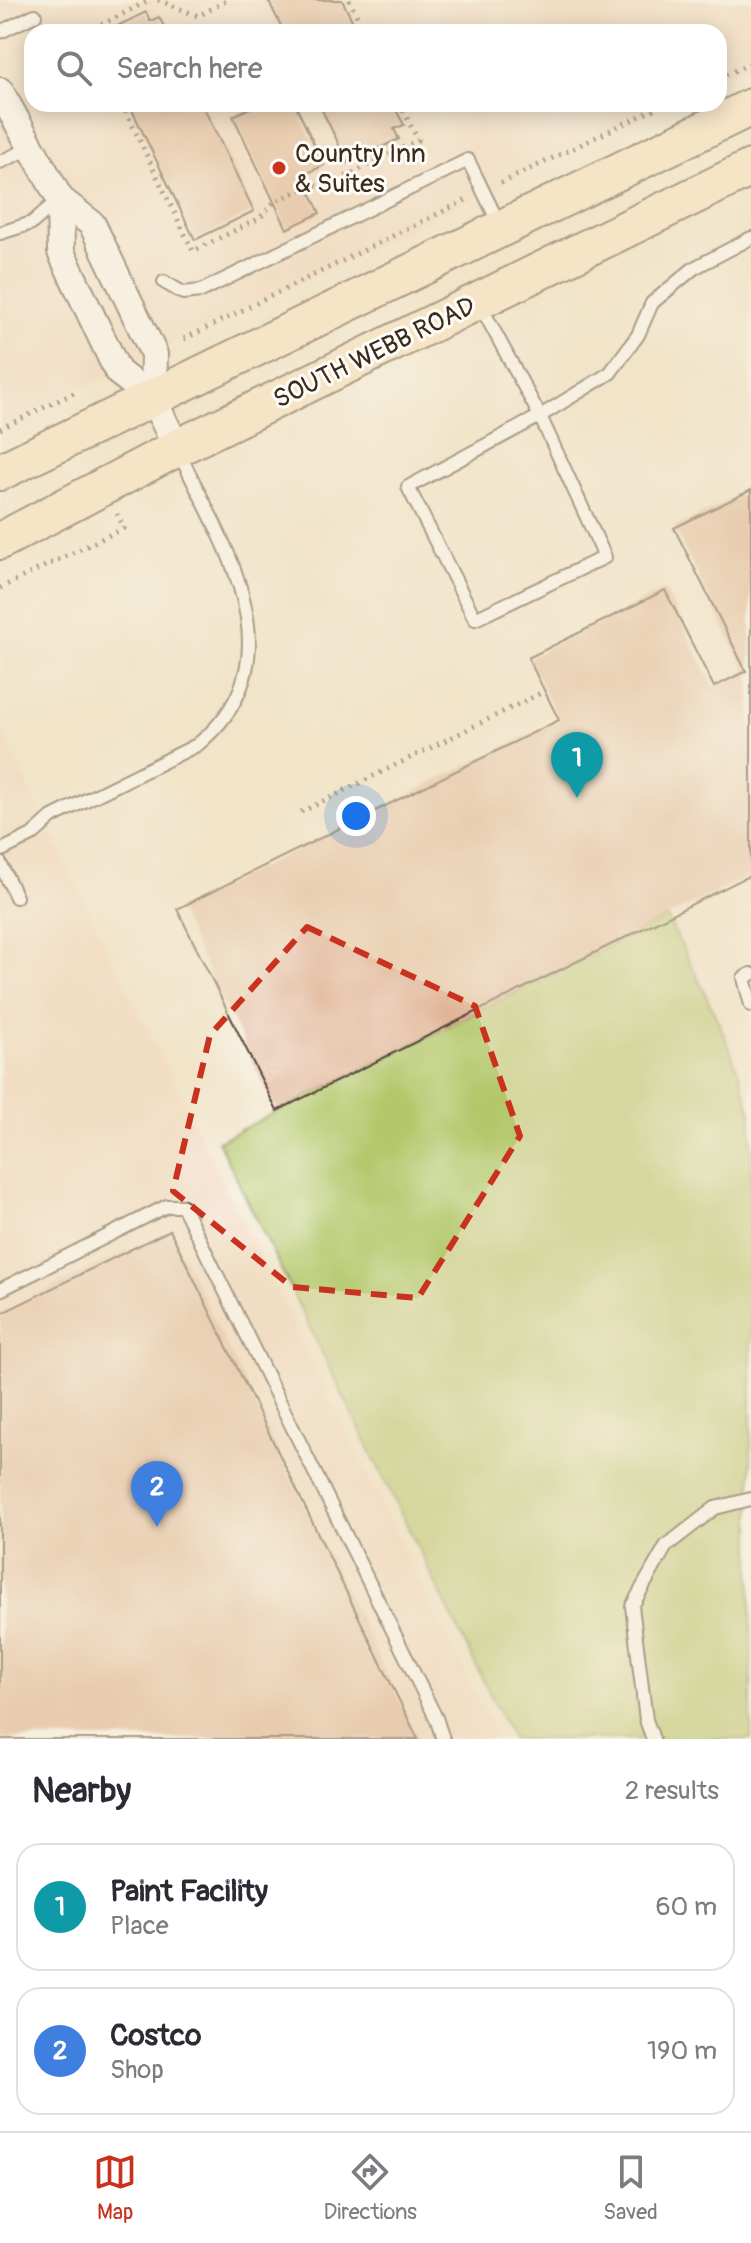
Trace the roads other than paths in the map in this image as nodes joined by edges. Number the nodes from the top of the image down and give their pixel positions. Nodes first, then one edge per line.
1 (35, 15) dead end
2 (0, 32) edge
3 (0, 91) edge
4 (751, 107) edge
5 (33, 147) junction
6 (0, 162) edge
7 (751, 168) edge
8 (60, 199) junction
9 (501, 228) junction
10 (0, 233) edge
11 (751, 238) edge
12 (164, 282) dead end
13 (479, 302) junction
14 (153, 399) junction
15 (540, 416) junction
16 (177, 448) junction
17 (0, 472) edge
18 (0, 541) edge
19 (0, 851) edge
20 (0, 863) edge
21 (16, 897) dead end
22 (751, 974) edge
23 (751, 1005) edge
24 (0, 1290) edge
25 (751, 1499) edge
26 (443, 1739) edge
27 (653, 1739) edge

1 - 2 lane
3 - 5 street
4 - 9 main road
5 - 6 lane
5 - 8 street
7 - 13 main road, SOUTH WEBB ROAD
8 - 10 lane
8 - 14 street
8 - 14 street
9 - 12 lane
9 - 14 main road
11 - 15 lane
13 - 15 lane
13 - 16 main road, SOUTH WEBB ROAD
14 - 16 street
14 - 17 main road
15 - 15 lane
16 - 18 main road, SOUTH WEBB ROAD
16 - 19 lane
20 - 21 lane
22 - 23 lane
24 - 26 lane
25 - 27 lane

